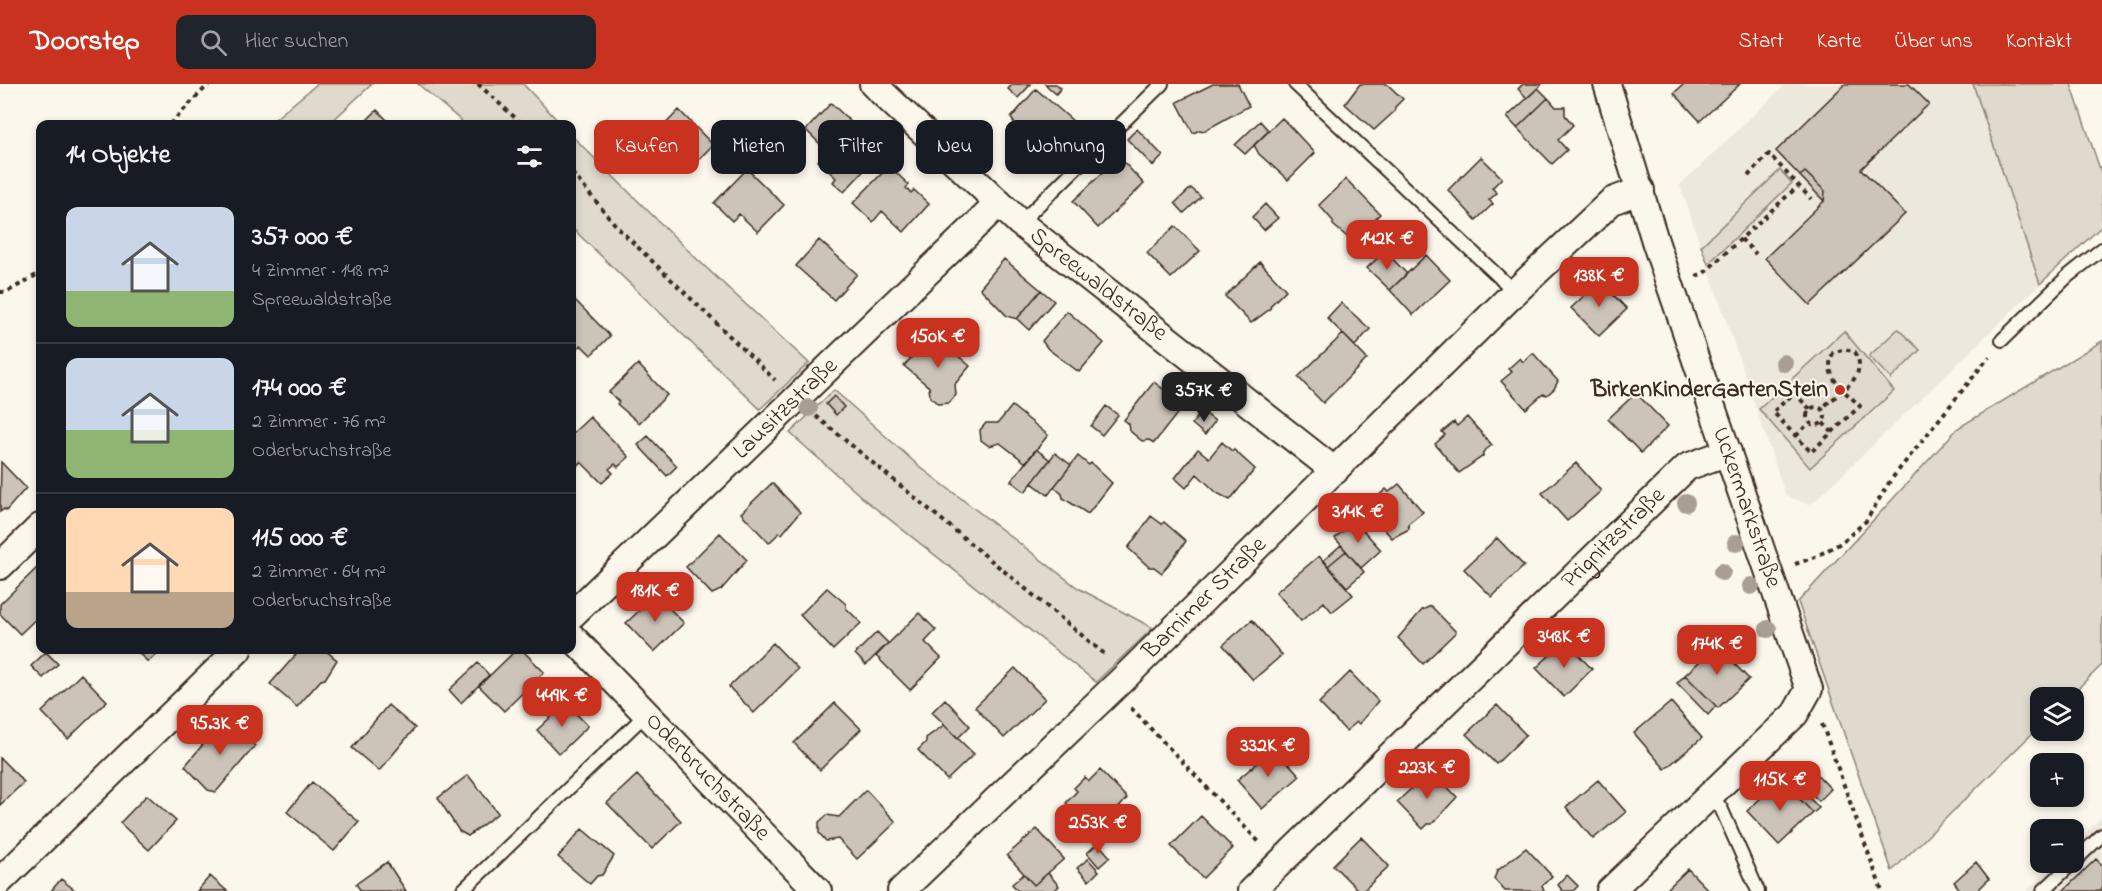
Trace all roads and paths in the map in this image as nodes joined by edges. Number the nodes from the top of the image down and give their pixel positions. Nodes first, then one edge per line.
1 (209, 84) edge
2 (478, 84) edge
3 (873, 84) edge
4 (1162, 84) edge
5 (1295, 84) edge
6 (1607, 84) edge
7 (174, 120) edge
8 (518, 120) edge
9 (1748, 176) dead end
10 (576, 178) edge
11 (1798, 186) junction
12 (1641, 190) junction
13 (1811, 199) dead end
14 (999, 203) junction
15 (1020, 223) junction
16 (1741, 239) junction
17 (2102, 249) edge
18 (1756, 254) dead end
19 (36, 275) edge
20 (1671, 286) junction
21 (0, 292) edge
22 (1515, 292) junction
23 (2002, 340) joint
24 (1843, 389) junction
25 (795, 399) junction
26 (1822, 408) junction
27 (1810, 409) junction
28 (1809, 423) junction
29 (1823, 423) junction
30 (1832, 432) junction
31 (1796, 436) junction
32 (1728, 452) junction
33 (1335, 471) junction
34 (36, 531) edge
35 (0, 566) edge
36 (1769, 572) junction
37 (576, 611) edge
38 (576, 641) edge
39 (234, 654) edge
40 (1120, 681) junction
41 (1809, 689) junction
42 (645, 715) junction
43 (1710, 795) junction
44 (2102, 835) edge
45 (1277, 866) junction
46 (0, 881) edge
47 (462, 891) edge
48 (818, 891) edge
49 (901, 891) edge
50 (1251, 891) edge
51 (1610, 891) edge
52 (1758, 891) edge
53 (1882, 891) edge
54 (2043, 891) edge

1 - 7 path
2 - 8 path
3 - 14 street, Spreewaldstraße
4 - 15 lane
5 - 22 lane
6 - 12 street, Uckermarkstraße
9 - 11 path
10 - 25 path
11 - 13 path
11 - 16 path
12 - 20 street, Uckermarkstraße
12 - 22 street, Barnimer Straße
14 - 15 street, Spreewaldstraße
14 - 25 street, Lausitzstraße
15 - 33 street, Spreewaldstraße
16 - 18 path
16 - 20 path
17 - 23 lane
19 - 21 path
20 - 32 street, Uckermarkstraße
22 - 33 street, Barnimer Straße
23 - 36 path
24 - 24 path
24 - 26 path
24 - 30 path
25 - 37 street, Lausitzstraße
25 - 40 path
26 - 27 path
26 - 29 path
27 - 28 path
27 - 31 path
28 - 29 path
28 - 31 path
29 - 30 path
30 - 31 path
32 - 36 street, Uckermarkstraße
32 - 45 street, Prignitzstraße
33 - 40 street, Barnimer Straße
34 - 35 street
36 - 41 street, Uckermarkstraße
38 - 42 street, Oderbruchstraße
39 - 46 street
40 - 45 path
40 - 49 street, Barnimer Straße
41 - 43 street
41 - 53 path
42 - 47 lane
42 - 48 street, Oderbruchstraße
43 - 51 street
43 - 52 lane
44 - 54 lane
45 - 50 street, Prignitzstraße

